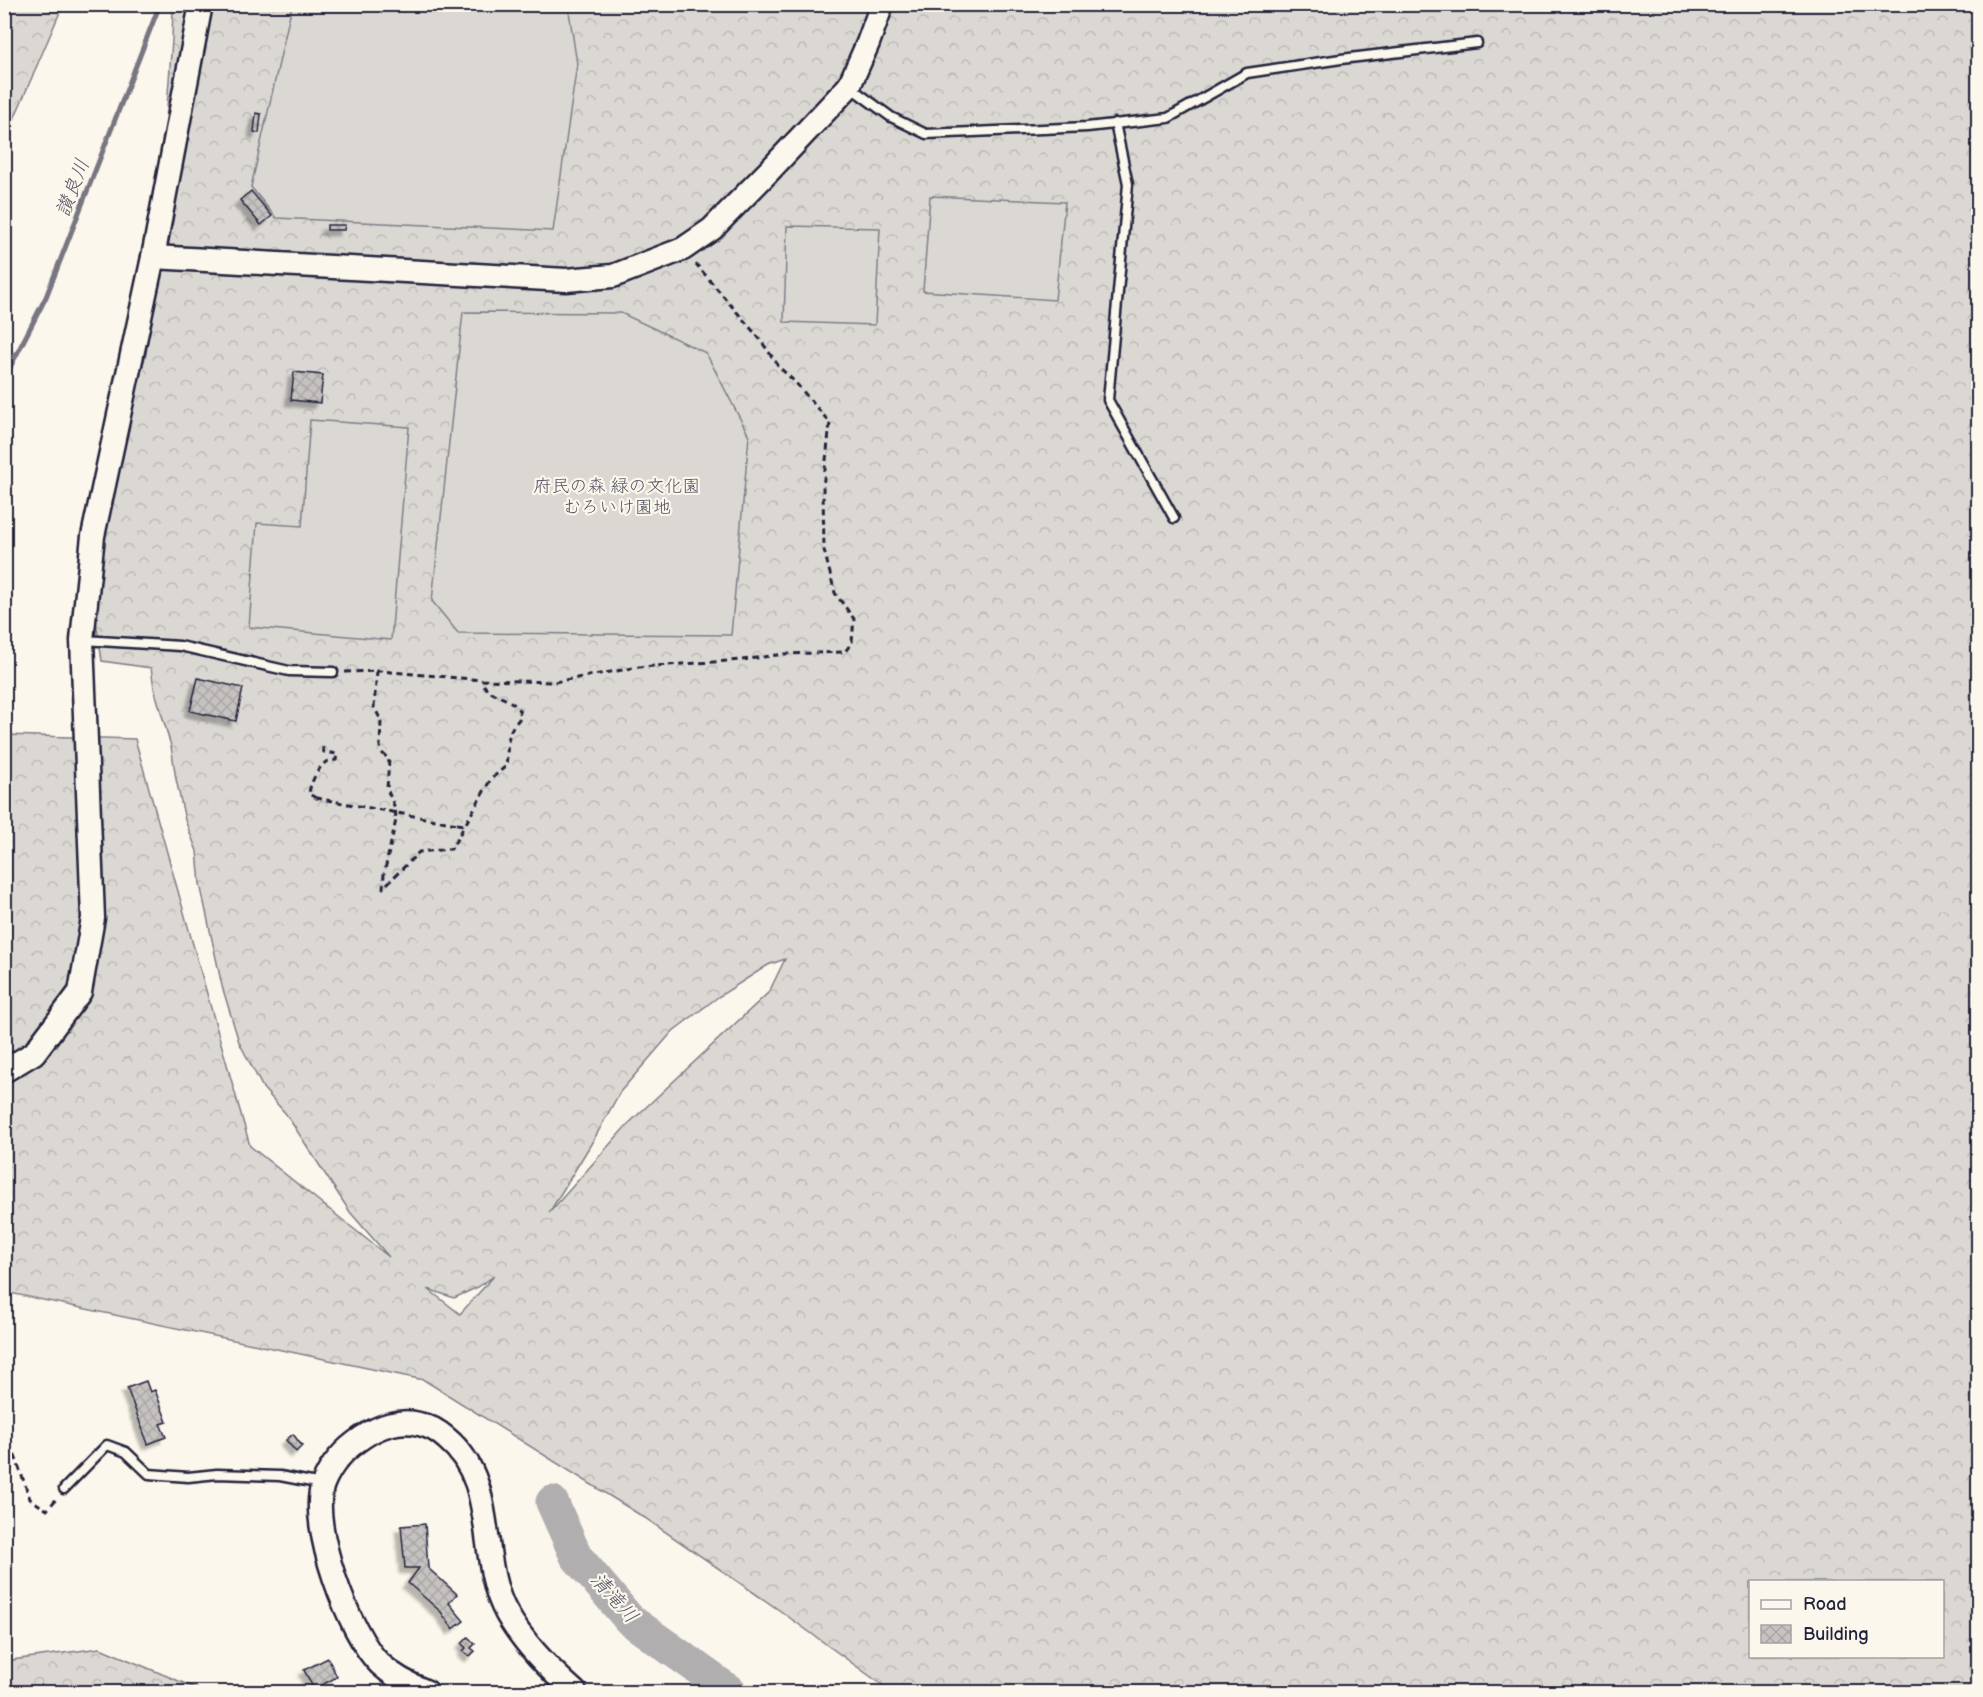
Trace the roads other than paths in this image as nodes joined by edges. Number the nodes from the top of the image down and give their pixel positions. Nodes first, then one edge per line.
1 (201, 4) edge
2 (882, 4) edge
3 (1477, 43) dead end
4 (849, 86) junction
5 (1114, 123) junction
6 (153, 257) junction
7 (1174, 518) dead end
8 (82, 640) junction
9 (333, 672) road end
10 (4, 1071) edge
11 (323, 1484) junction
12 (64, 1489) road end
13 (427, 1692) edge
14 (575, 1692) edge

1 - 6 street
2 - 4 street
3 - 5 lane
4 - 5 lane
4 - 6 street
5 - 7 lane
6 - 8 street
8 - 9 lane
8 - 10 street
11 - 12 lane
11 - 13 street
11 - 14 street

